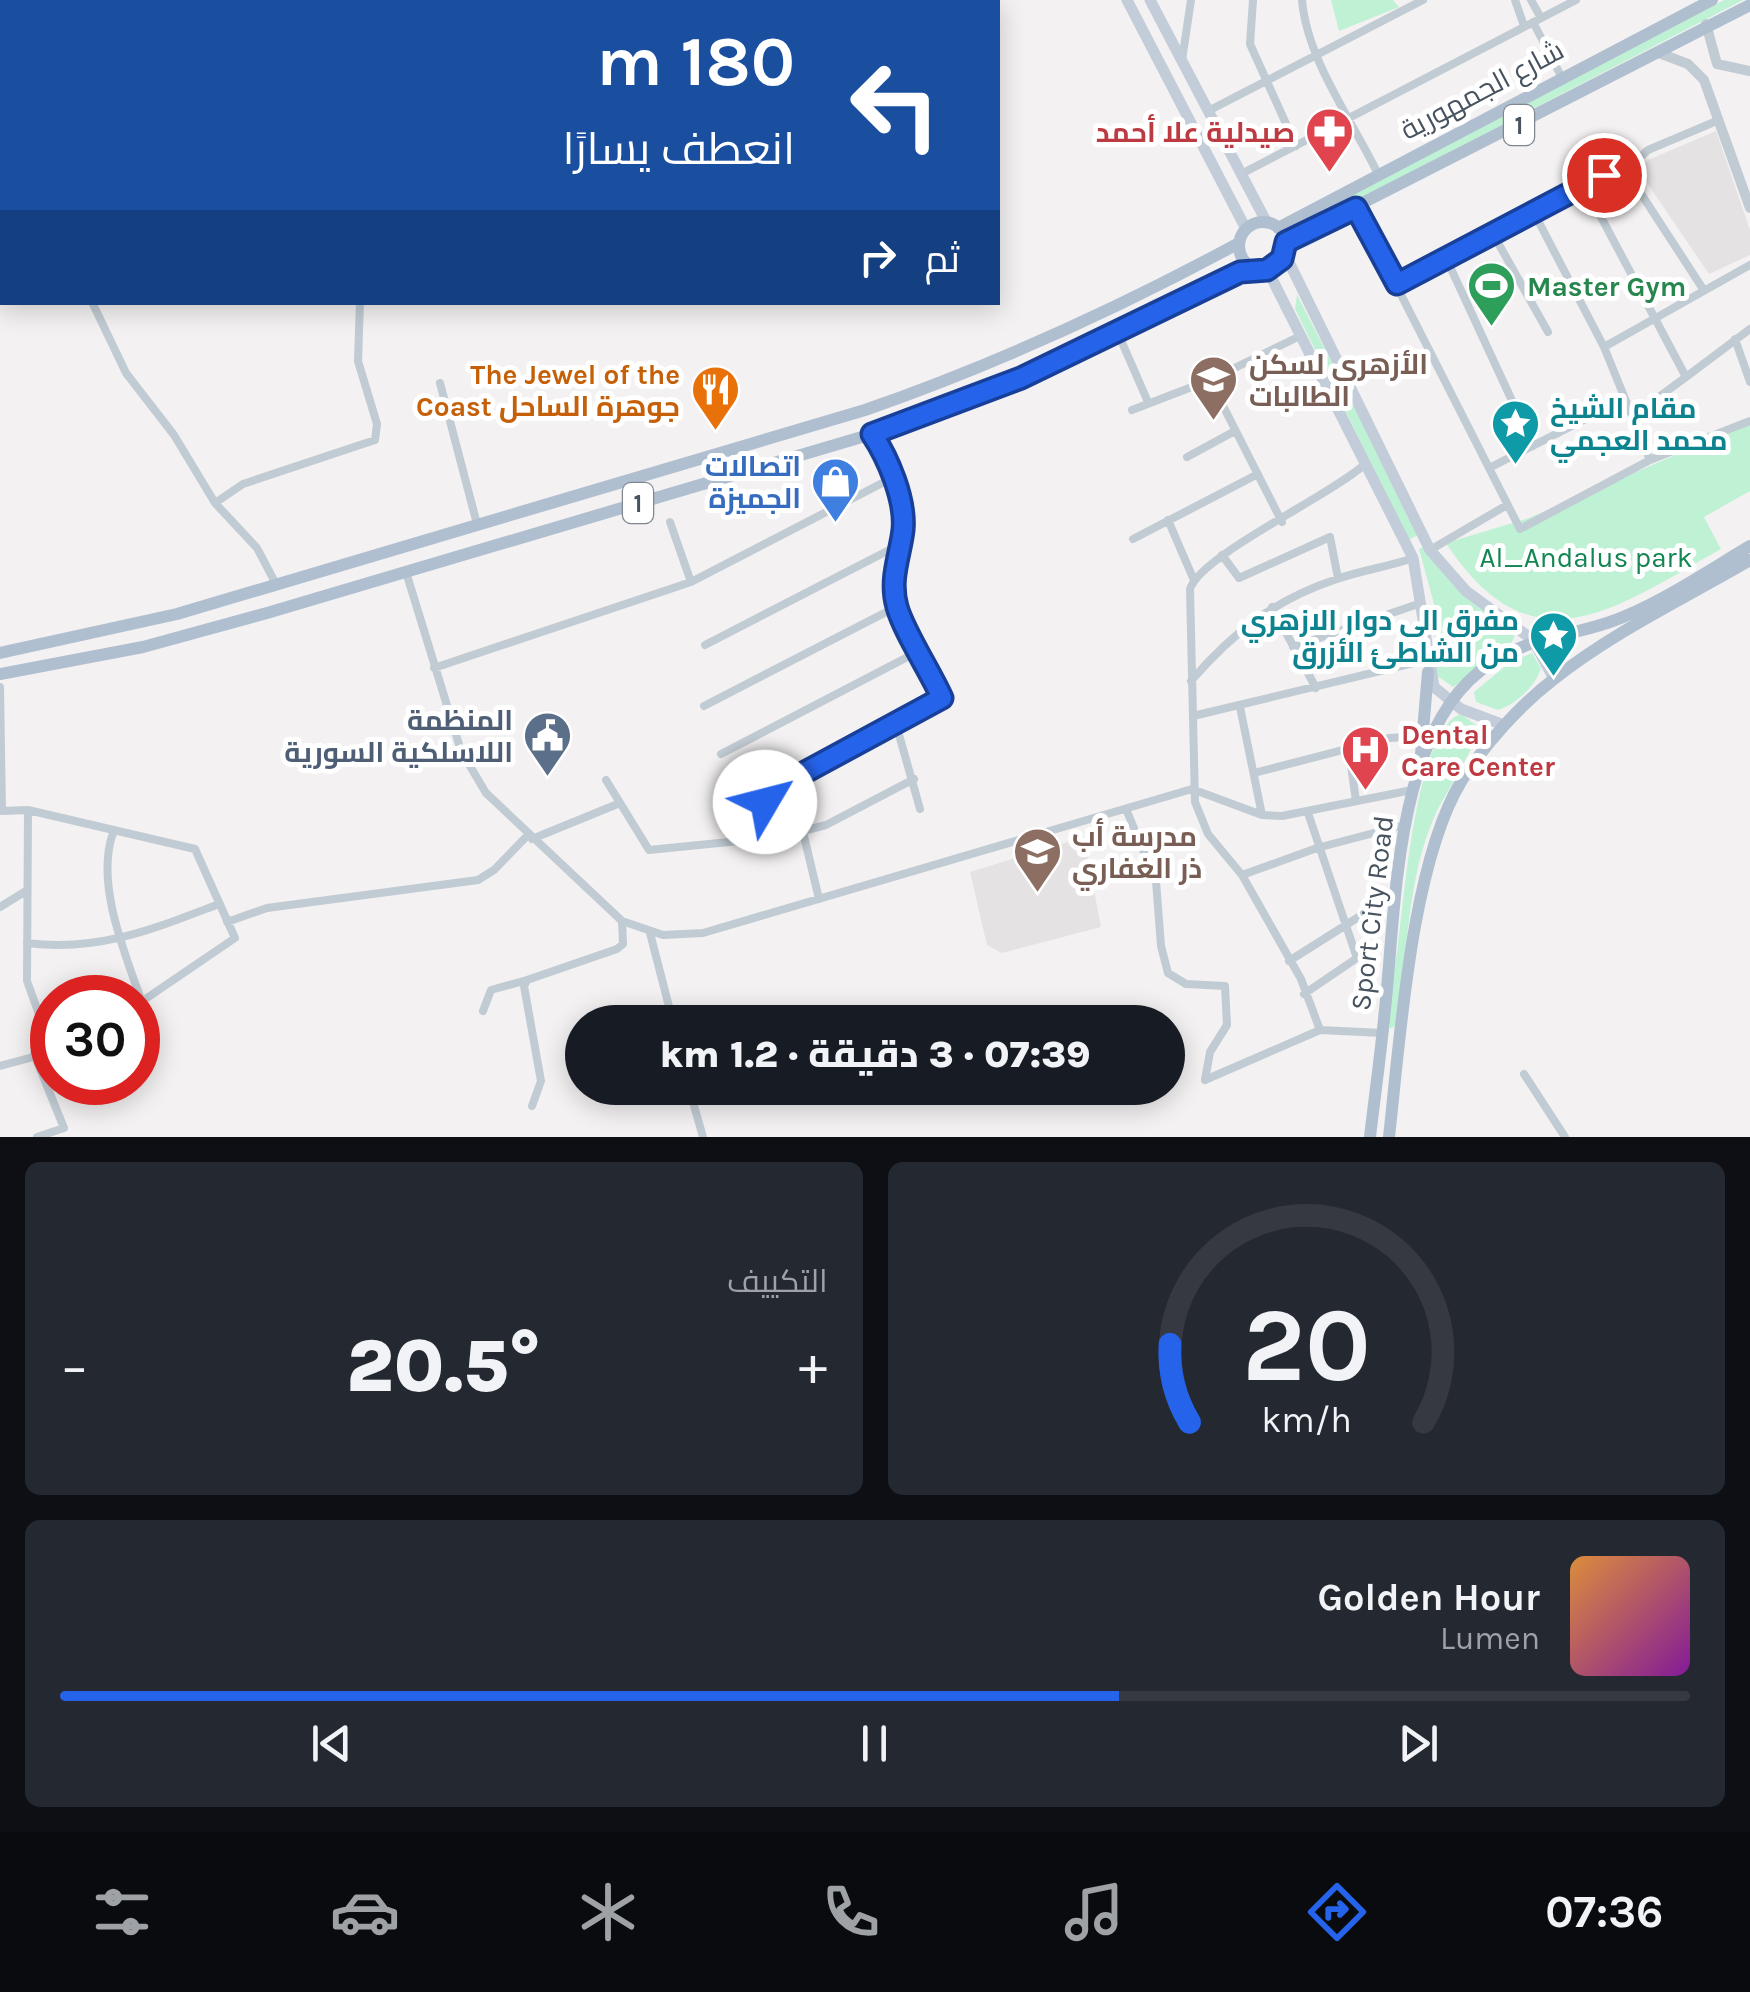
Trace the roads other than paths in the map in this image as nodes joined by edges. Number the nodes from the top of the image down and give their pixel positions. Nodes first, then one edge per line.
1 (1127, 0) edge
2 (1150, 0) edge
3 (1190, 0) edge
4 (1254, 0) edge
5 (1302, 0) edge
6 (1422, 0) edge
7 (1515, 0) edge
8 (1531, 0) edge
9 (1576, 0) edge
10 (1712, 0) edge
11 (1408, 4) edge
12 (1750, 5) edge
13 (1533, 22) junction
14 (1706, 24) junction
15 (1659, 53) junction
16 (1317, 56) junction
17 (1182, 61) junction
18 (1688, 64) junction
19 (1721, 64) junction
20 (1750, 72) edge
21 (1560, 76) junction
22 (1263, 80) junction
23 (1710, 93) junction
24 (1208, 111) junction
25 (1351, 117) junction
26 (1719, 120) junction
27 (1296, 146) junction
28 (1623, 166) junction
29 (1744, 173) edge
30 (1241, 174) junction
31 (1378, 174) junction
32 (1584, 185) junction
33 (1356, 208) junction
34 (1750, 208) edge
35 (1532, 210) junction
36 (1272, 225) junction
37 (1246, 229) junction
38 (1492, 232) junction
39 (1239, 243) junction
40 (1286, 248) junction
41 (1446, 258) junction
42 (1750, 264) edge
43 (1194, 268) junction
44 (1260, 269) junction
45 (1397, 284) junction
46 (1704, 289) junction
47 (1300, 291) junction
48 (1282, 300) junction
49 (1176, 302) junction
50 (93, 305) edge
51 (360, 305) edge
52 (1653, 318) junction
53 (1750, 330) edge
54 (1117, 331) junction
55 (1548, 332) dead end
56 (1300, 336) junction
57 (1735, 339) junction
58 (1604, 347) junction
59 (1686, 377) junction
60 (1210, 380) junction
61 (1750, 382) edge
62 (440, 383) dead end
63 (932, 386) junction
64 (1625, 399) junction
65 (1148, 402) junction
66 (940, 408) junction
67 (1132, 410) dead end
68 (1633, 416) junction
69 (1750, 421) edge
70 (1236, 431) junction
71 (872, 434) junction
72 (1532, 446) junction
73 (1187, 457) dead end
74 (1650, 460) junction
75 (1364, 465) junction
76 (1490, 468) junction
77 (1258, 474) junction
78 (892, 478) junction
79 (215, 503) junction
80 (1507, 505) junction
81 (1168, 520) junction
82 (670, 522) dead end
83 (1282, 522) junction
84 (477, 524) junction
85 (1423, 536) junction
86 (1133, 538) dead end
87 (1406, 544) junction
88 (898, 546) junction
89 (1750, 546) edge
90 (1430, 550) junction
91 (1222, 555) junction
92 (1413, 558) junction
93 (1750, 560) edge
94 (406, 572) junction
95 (1194, 578) junction
96 (1338, 578) junction
97 (690, 582) junction
98 (276, 584) junction
99 (1424, 603) junction
100 (1272, 606) junction
101 (896, 607) junction
102 (177, 614) junction
103 (182, 636) junction
104 (1533, 640) junction
105 (705, 645) dead end
106 (1293, 647) junction
107 (921, 650) junction
108 (0, 653) edge
109 (1427, 666) junction
110 (434, 668) junction
111 (0, 674) edge
112 (1554, 679) junction
113 (1191, 681) junction
114 (0, 688) edge
115 (1316, 688) junction
116 (1451, 703) junction
117 (704, 706) dead end
118 (1240, 707) junction
119 (1193, 716) junction
120 (896, 724) junction
121 (1504, 726) junction
122 (1, 735) edge
123 (1422, 736) junction
124 (1349, 752) junction
125 (721, 754) dead end
126 (1254, 772) junction
127 (1420, 773) junction
128 (914, 779) junction
129 (606, 780) dead end
130 (1192, 789) junction
131 (1414, 790) junction
132 (1356, 801) junction
133 (620, 803) junction
134 (920, 809) dead end
135 (1126, 809) junction
136 (28, 810) junction
137 (1, 812) edge
138 (1308, 813) junction
139 (1262, 816) junction
140 (1407, 824) junction
141 (113, 832) junction
142 (804, 832) junction
143 (530, 837) junction
144 (738, 841) dead end
145 (1317, 848) junction
146 (1242, 875) junction
147 (26, 891) junction
148 (1395, 894) junction
149 (819, 898) junction
150 (220, 904) junction
151 (0, 907) edge
152 (622, 921) junction
153 (227, 922) junction
154 (1348, 924) junction
155 (650, 933) junction
156 (121, 940) junction
157 (27, 943) junction
158 (1289, 961) junction
159 (132, 975) edge
160 (527, 980) junction
161 (30, 989) edge
162 (160, 989) edge
163 (1304, 994) junction
164 (669, 1005) edge
165 (482, 1011) dead end
166 (1320, 1030) junction
167 (1382, 1034) junction
168 (30, 1055) edge
169 (0, 1066) edge
170 (1524, 1074) dead end
171 (55, 1105) edge
172 (694, 1105) edge
173 (532, 1106) dead end
174 (37, 1137) edge
175 (702, 1137) edge
176 (1370, 1137) edge
177 (1389, 1137) edge
178 (1566, 1137) edge

1 - 37 main road
2 - 17 main road
3 - 17 street
4 - 22 street
5 - 16 street
6 - 11 street
7 - 13 street
8 - 13 street
9 - 13 street
10 - 21 main road, شارع الجمهورية / 1
11 - 16 street
12 - 14 main road, شارع الجمهورية / 1
13 - 21 street
13 - 25 street
14 - 15 main road, شارع الجمهورية / 1
14 - 19 street
15 - 18 street
15 - 33 main road, شارع الجمهورية / 1
16 - 22 street
16 - 25 street
17 - 24 main road
18 - 19 street
18 - 23 street
19 - 20 street
19 - 23 street
21 - 31 main road, شارع الجمهورية / 1
22 - 24 street
22 - 27 street
23 - 26 street
24 - 30 main road
25 - 27 street
25 - 31 street
26 - 28 street
26 - 29 street
27 - 30 street
28 - 32 street
28 - 46 street
29 - 34 street
30 - 36 main road
31 - 36 main road, شارع الجمهورية / 1
32 - 35 street
32 - 52 street
33 - 40 main road, شارع الجمهورية / 1
33 - 45 street
35 - 38 street
35 - 58 street
36 - 37 main road
36 - 40 main road
37 - 39 main road
38 - 41 street
38 - 55 street
39 - 43 main road, 1
39 - 44 main road
40 - 44 main road
40 - 47 main road
41 - 45 street
41 - 72 street
42 - 46 street
43 - 49 main road
43 - 63 main road, 1
44 - 48 main road
44 - 49 main road, 1
45 - 76 street
46 - 52 street
47 - 48 main road
47 - 85 main road
48 - 56 main road
49 - 54 main road, 1
50 - 79 street
51 - 79 street
52 - 58 street
52 - 59 street
53 - 57 street
54 - 65 street
54 - 66 main road, 1
56 - 60 street
56 - 75 main road
57 - 59 street
57 - 61 street
58 - 64 street
59 - 68 street
60 - 65 street
60 - 70 street
62 - 84 street
63 - 66 main road
63 - 84 main road, 1
64 - 68 street
64 - 72 street
65 - 67 street
66 - 71 main road, 1
68 - 74 street
69 - 74 street
70 - 73 street
70 - 77 street
71 - 78 street
71 - 94 main road, 1
72 - 76 street
74 - 80 street
75 - 83 street
75 - 87 main road
76 - 80 street
77 - 81 street
77 - 83 street
78 - 88 street
78 - 97 street
79 - 98 street
80 - 90 street
81 - 86 street
81 - 95 street
82 - 97 street
83 - 91 street
84 - 98 main road, 1
85 - 87 main road
85 - 90 main road
87 - 92 main road
88 - 101 street
88 - 105 street
89 - 104 main road, Sport City Road
90 - 104 main road
91 - 95 street
91 - 96 street
92 - 96 street
92 - 99 main road
93 - 112 main road, Sport City Road
94 - 103 main road, 1
94 - 110 street
95 - 113 street
96 - 100 street
97 - 110 street
98 - 102 main road, 1
99 - 106 street
99 - 109 main road
100 - 106 street
100 - 113 street
101 - 107 street
101 - 117 street
102 - 103 main road
102 - 108 main road, 1
103 - 111 main road, 1
104 - 112 main road
104 - 116 main road, Sport City Road
106 - 115 street
107 - 120 street
107 - 125 street
109 - 115 street
109 - 116 main road
109 - 123 main road
110 - 143 street
112 - 121 main road, Sport City Road
113 - 119 street
114 - 122 street
115 - 118 street
116 - 121 main road
116 - 127 main road, Sport City Road
118 - 119 street
118 - 126 street
119 - 130 street
120 - 128 street
120 - 142 street
121 - 177 main road, Sport City Road
122 - 137 street
123 - 124 street
123 - 127 main road
124 - 126 street
124 - 132 street
126 - 139 street
127 - 131 main road, Sport City Road
128 - 134 street
128 - 142 street
129 - 133 street
130 - 135 street
130 - 139 street
130 - 146 street
131 - 132 street
131 - 140 main road, Sport City Road
132 - 138 street
133 - 143 street
133 - 144 street
135 - 149 street
135 - 166 street
136 - 137 street
136 - 141 street
136 - 147 street
138 - 139 street
138 - 145 street
140 - 145 street
140 - 148 main road, Sport City Road
141 - 150 street
141 - 156 street
142 - 149 street
143 - 152 street
143 - 153 street
145 - 146 street
145 - 154 street
146 - 158 street
147 - 151 street
147 - 157 street
148 - 154 street
148 - 167 main road, Sport City Road
149 - 155 street
150 - 153 street
150 - 156 street
152 - 155 street
152 - 160 street
153 - 162 street
154 - 158 street
154 - 163 street
155 - 164 street
156 - 157 street
156 - 159 street
157 - 161 street
158 - 163 street
160 - 165 street
160 - 173 street
163 - 166 street
166 - 167 street
167 - 176 main road, Sport City Road
168 - 169 street
170 - 178 street
171 - 174 street
172 - 175 street

